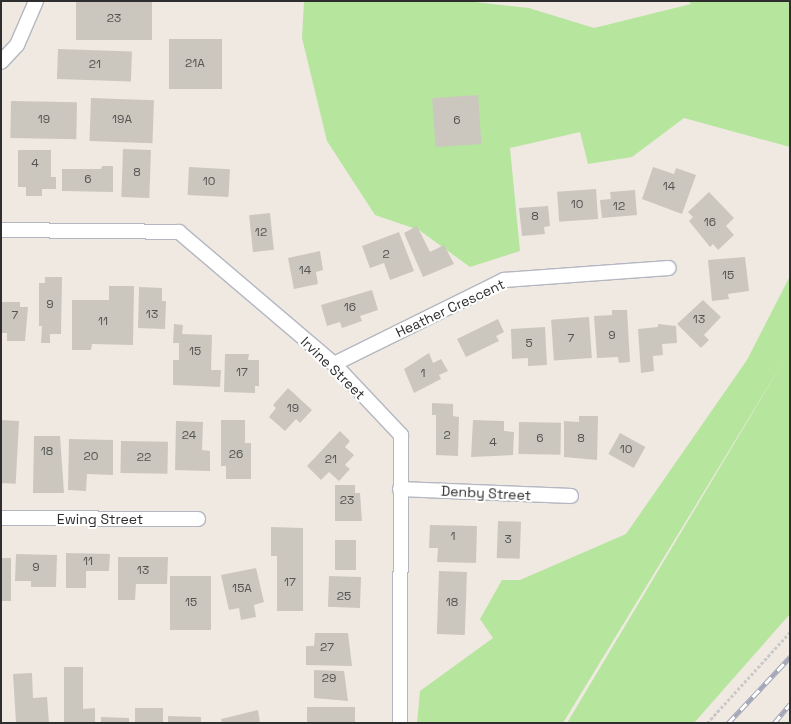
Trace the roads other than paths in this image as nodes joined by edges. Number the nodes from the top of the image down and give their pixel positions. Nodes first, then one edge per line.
1 (36, 1) edge
2 (1, 62) edge
3 (1, 230) edge
4 (669, 268) dead end
5 (334, 364) junction
6 (400, 489) junction
7 (571, 496) dead end
8 (1, 518) edge
9 (198, 519) dead end
10 (400, 723) edge

1 - 2 street
3 - 5 street, Irvine Street
4 - 5 street, Heather Crescent
5 - 6 street, Irvine Street
6 - 7 street, Denby Street
6 - 10 street, Irvine Street
8 - 9 street, Ewing Street

